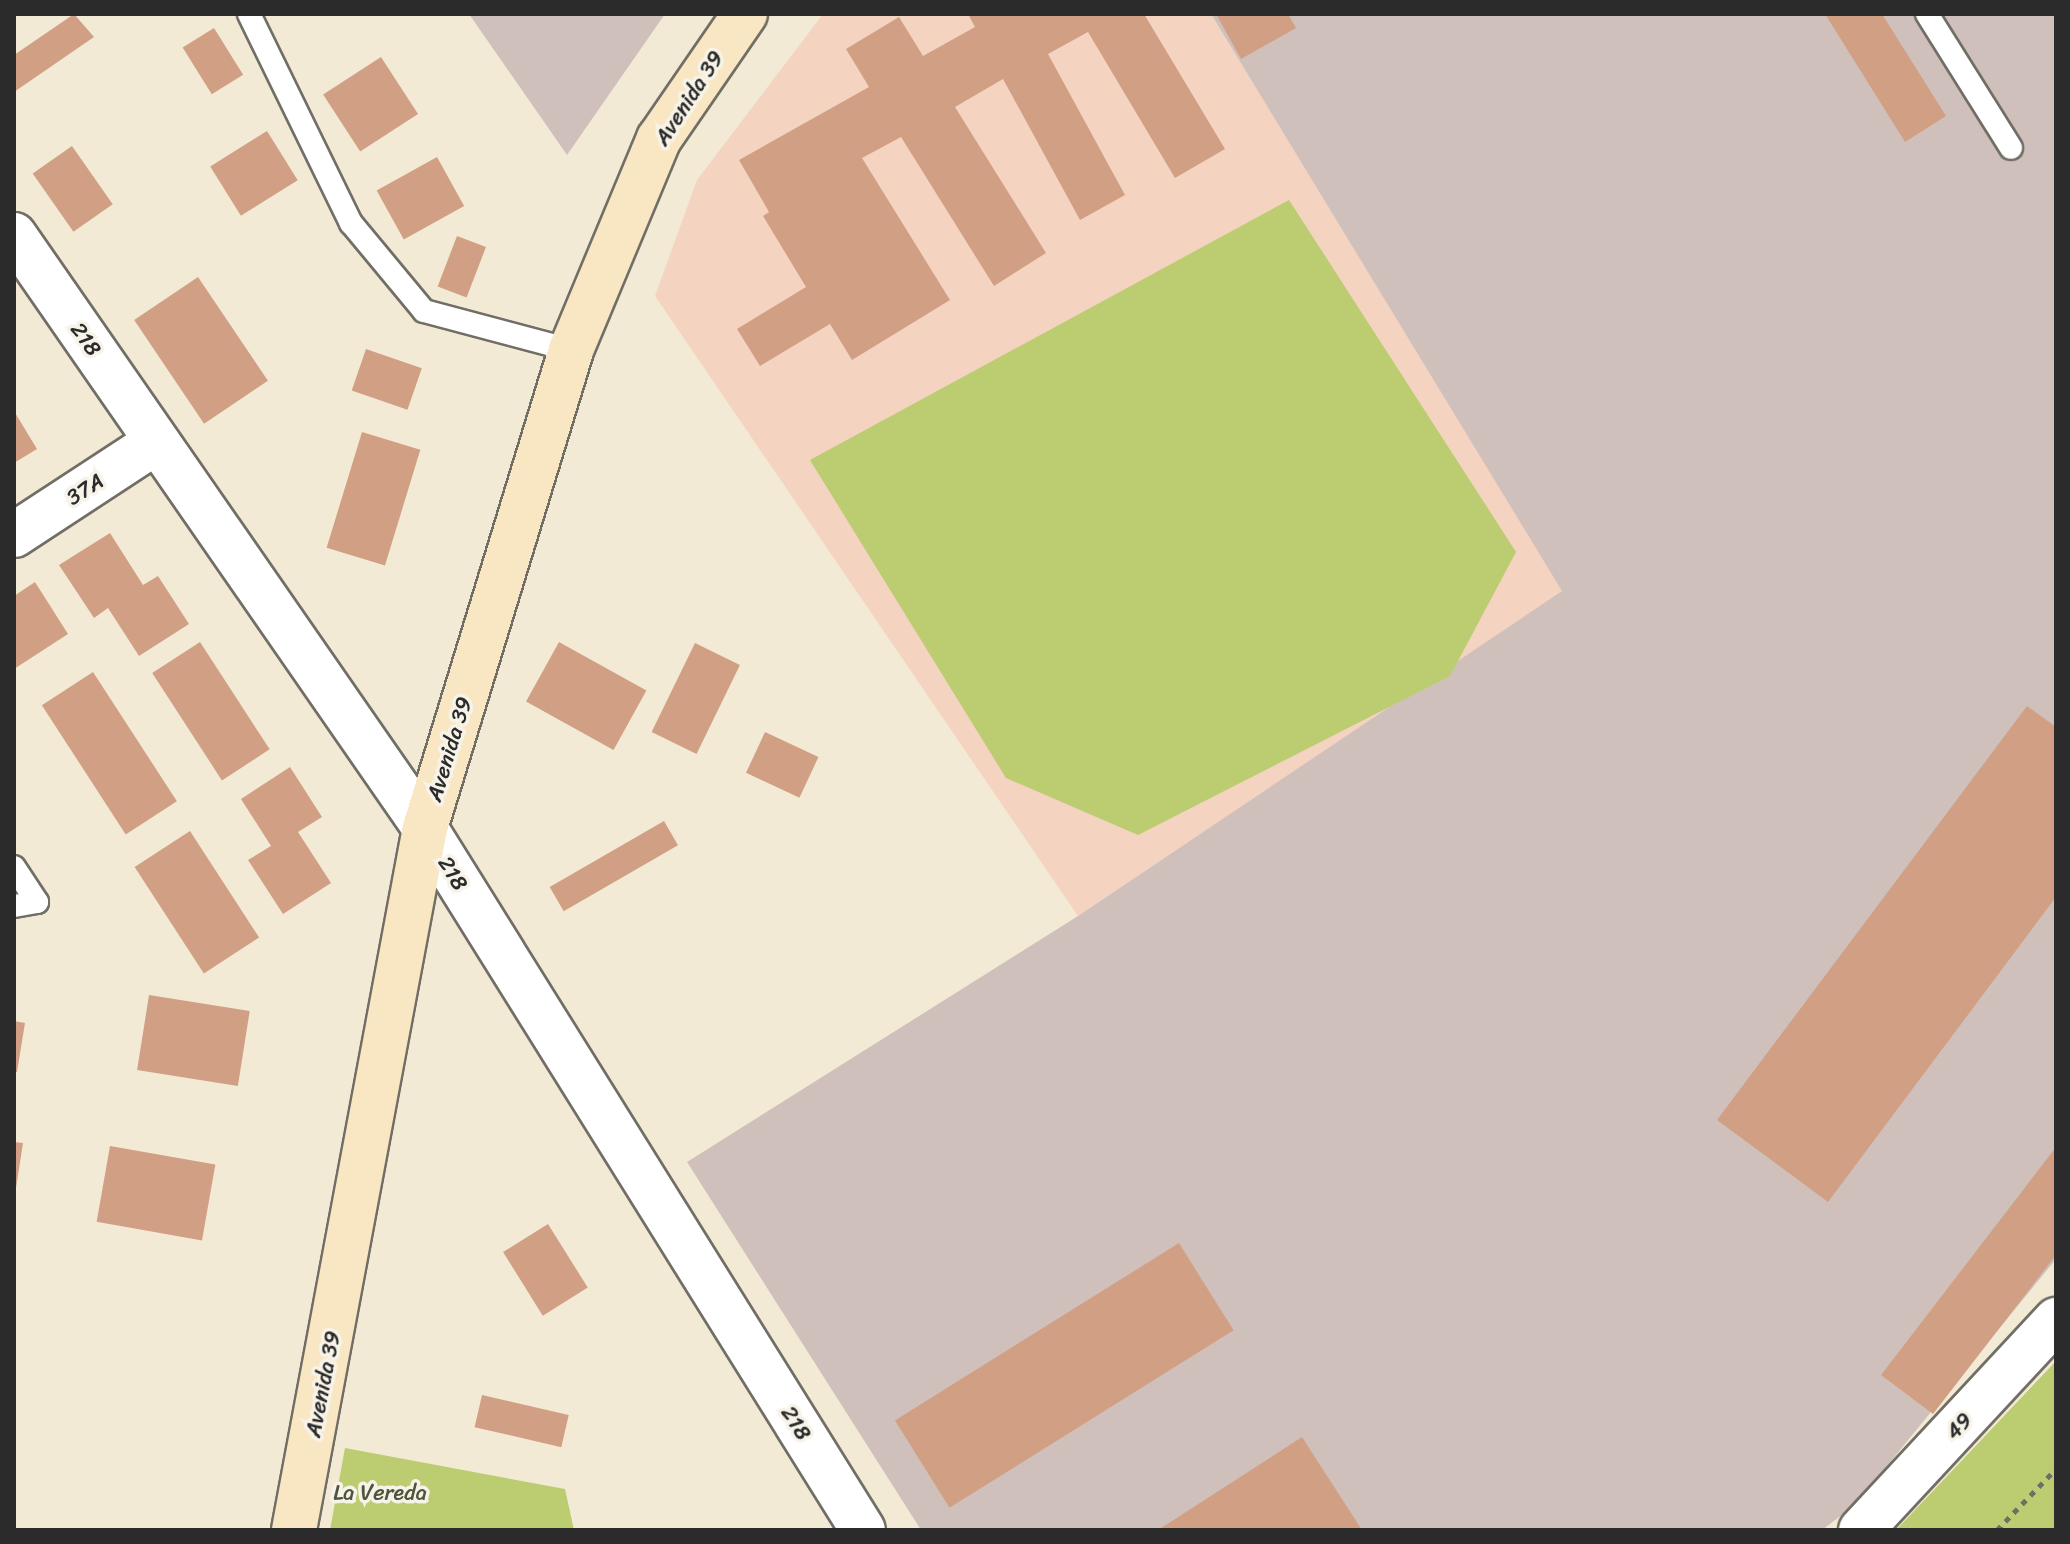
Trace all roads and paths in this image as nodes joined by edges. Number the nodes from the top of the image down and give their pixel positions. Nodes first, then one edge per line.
1 (249, 14) edge
2 (745, 14) edge
3 (1927, 14) edge
4 (2011, 148) dead end
5 (14, 235) edge
6 (571, 350) junction
7 (156, 442) junction
8 (14, 535) edge
9 (425, 828) junction
10 (14, 867) edge
11 (14, 906) edge
12 (2056, 1320) edge
13 (2056, 1469) edge
14 (294, 1530) edge
15 (863, 1530) edge
16 (1861, 1530) edge
17 (1997, 1530) edge

1 - 6 lane
2 - 6 street, Avenida 39
3 - 4 lane
5 - 7 street, 218
6 - 9 street, Avenida 39
7 - 8 street, 37A
7 - 9 street, 218
9 - 14 street, Avenida 39
9 - 15 street, 218
10 - 11 lane
12 - 16 street, 49
13 - 17 path

